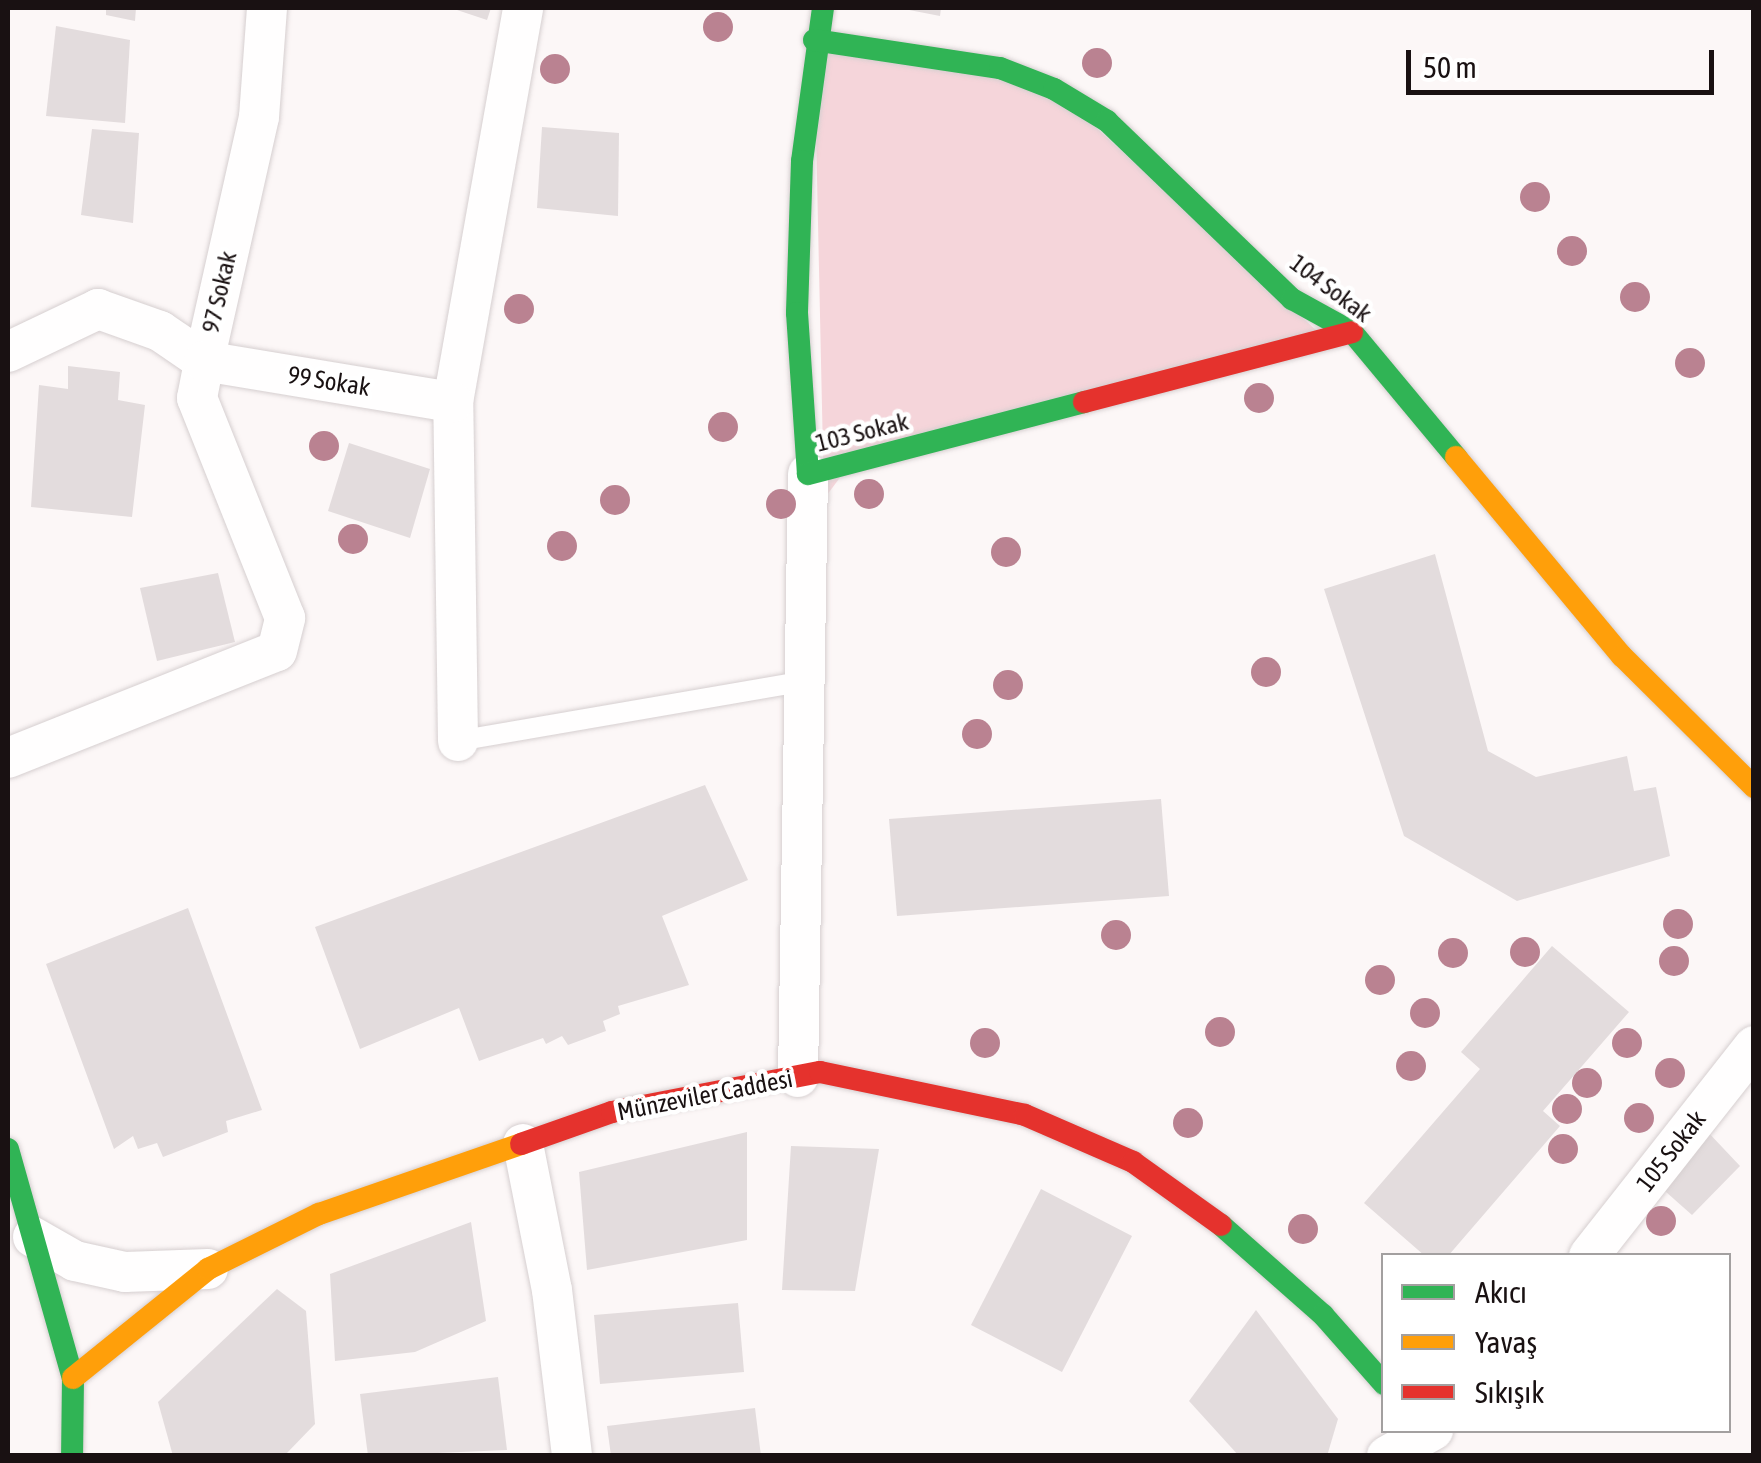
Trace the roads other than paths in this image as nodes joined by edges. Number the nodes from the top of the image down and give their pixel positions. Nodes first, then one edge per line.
1 (267, 8) edge
2 (523, 8) edge
3 (822, 8) edge
4 (814, 40) junction
5 (1352, 332) junction
6 (8, 352) edge
7 (204, 361) junction
8 (453, 402) junction
9 (808, 474) junction
10 (804, 681) junction
11 (458, 741) joint
12 (8, 758) edge
13 (1754, 787) edge
14 (1754, 1046) edge
15 (798, 1077) junction
16 (523, 1144) junction
17 (8, 1150) edge
18 (33, 1237) junction
19 (1591, 1253) edge
20 (208, 1269) junction
21 (72, 1378) junction
22 (1381, 1381) edge
23 (1432, 1438) edge
24 (72, 1456) edge
25 (572, 1456) edge
26 (1387, 1456) edge

1 - 7 street, 97 Sokak
2 - 8 street
3 - 4 street, 103 Sokak
4 - 5 street, 104 Sokak
4 - 9 street, 103 Sokak
5 - 9 street, 103 Sokak
5 - 13 street, 104 Sokak
6 - 7 street, 97 Sokak
7 - 8 street, 99 Sokak
7 - 12 street
8 - 11 street
9 - 10 street
10 - 11 lane
10 - 15 street
14 - 19 street, 105 Sokak
15 - 16 street, Münzeviler Caddesi
15 - 22 street, Münzeviler Caddesi
16 - 20 street, Münzeviler Caddesi
16 - 25 street
17 - 18 street
18 - 20 street
18 - 21 street
20 - 21 street, Münzeviler Caddesi
21 - 24 street
23 - 26 street

